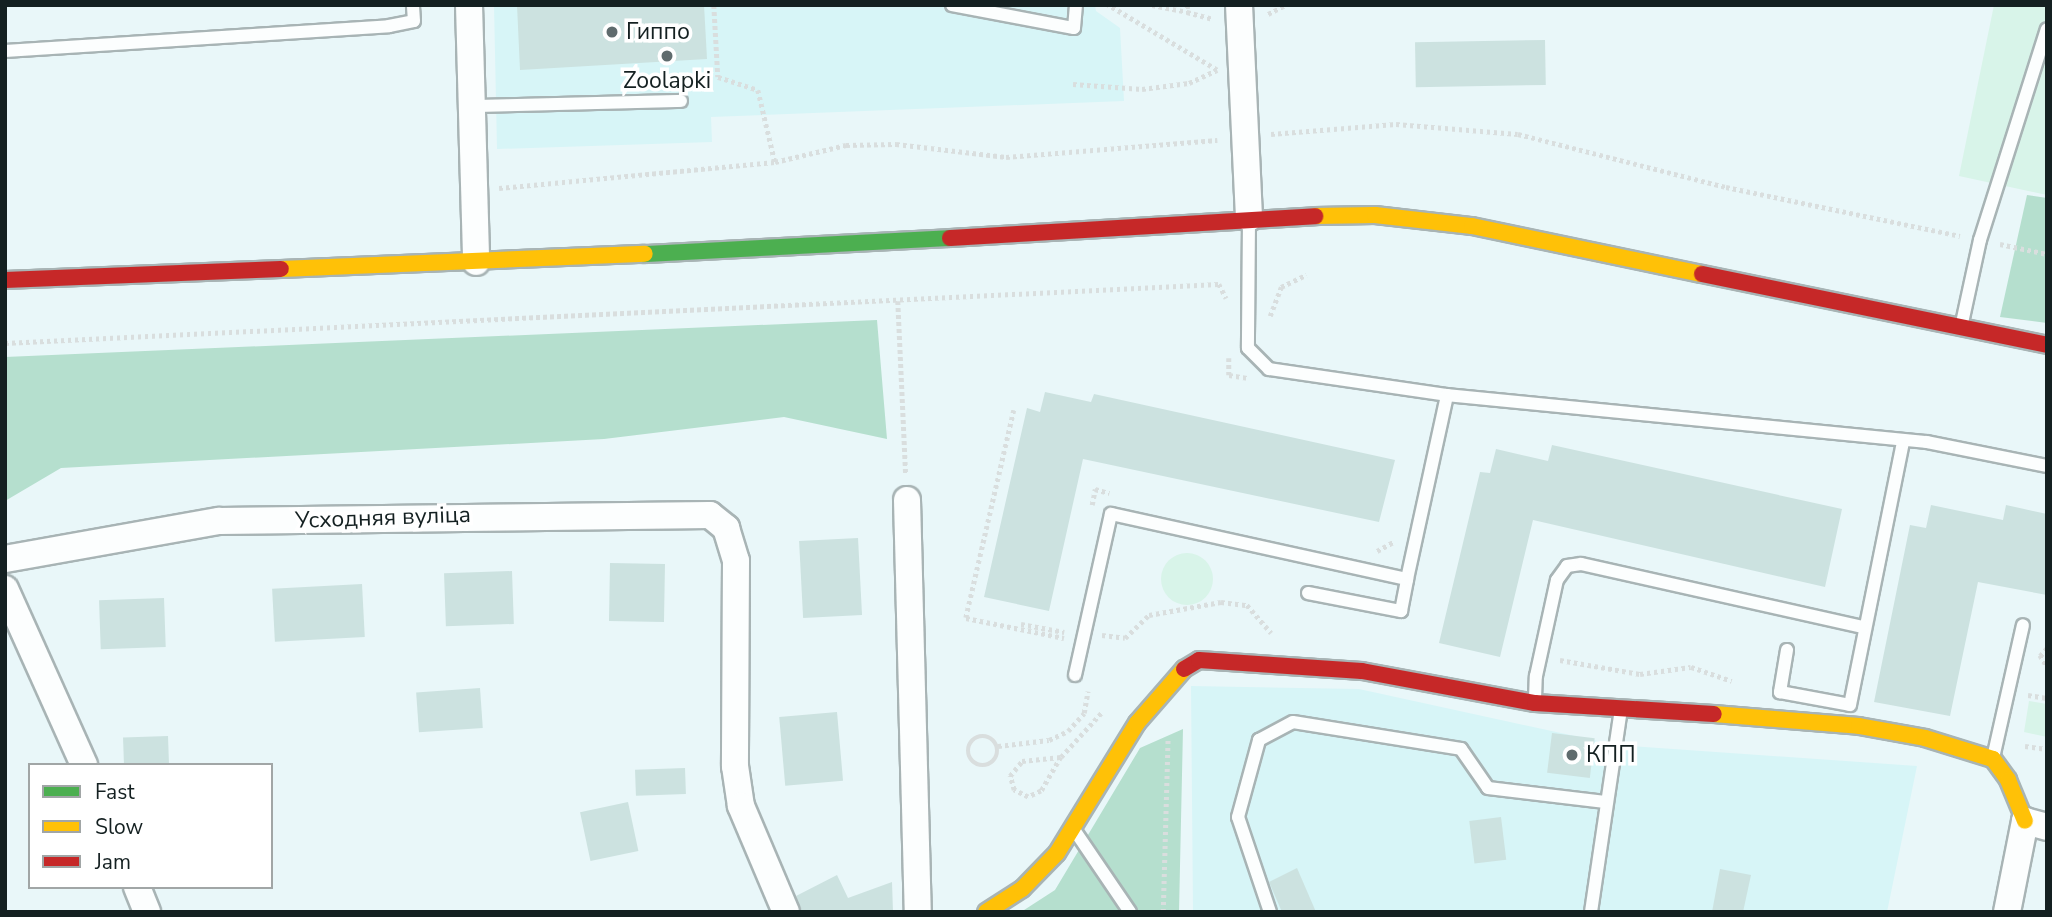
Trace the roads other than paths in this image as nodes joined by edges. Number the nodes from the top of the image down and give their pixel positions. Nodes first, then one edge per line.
1 (413, 5) edge
2 (469, 5) edge
3 (952, 5) edge
4 (1076, 5) edge
5 (1239, 5) edge
6 (2047, 29) edge
7 (5, 51) edge
8 (681, 100) dead end
9 (473, 106) junction
10 (1249, 218) junction
11 (476, 262) junction
12 (5, 280) edge
13 (1961, 327) junction
14 (2047, 345) edge
15 (1447, 395) junction
16 (1903, 441) junction
17 (2047, 466) edge
18 (907, 500) road end
19 (5, 558) edge
20 (1407, 579) junction
21 (5, 589) edge
22 (1308, 593) dead end
23 (2023, 625) dead end
24 (1864, 627) junction
25 (1787, 650) dead end
26 (1075, 675) dead end
27 (1535, 703) junction
28 (1622, 706) junction
29 (1993, 759) junction
30 (83, 763) edge
31 (1605, 802) junction
32 (2036, 824) edge
33 (1073, 828) junction
34 (137, 889) edge
35 (147, 912) edge
36 (786, 912) edge
37 (918, 912) edge
38 (986, 912) edge
39 (1130, 912) edge
40 (1269, 912) edge
41 (1591, 912) edge
42 (2007, 912) edge

1 - 7 lane
2 - 9 street
3 - 4 lane
5 - 10 street
6 - 13 lane
8 - 9 lane
9 - 11 street
10 - 11 main road
10 - 13 main road
10 - 15 lane
11 - 12 main road
13 - 14 main road
15 - 16 lane
15 - 20 lane
16 - 17 lane
16 - 24 lane
18 - 37 street
19 - 36 street, Усходняя вуліца
20 - 22 lane
20 - 26 lane
21 - 30 street
23 - 29 lane
24 - 25 lane
24 - 27 lane
27 - 28 main road
27 - 33 main road
28 - 29 main road
28 - 31 lane
29 - 32 main road
31 - 40 lane
31 - 41 lane
32 - 42 street
33 - 38 main road
33 - 39 lane
34 - 35 street

